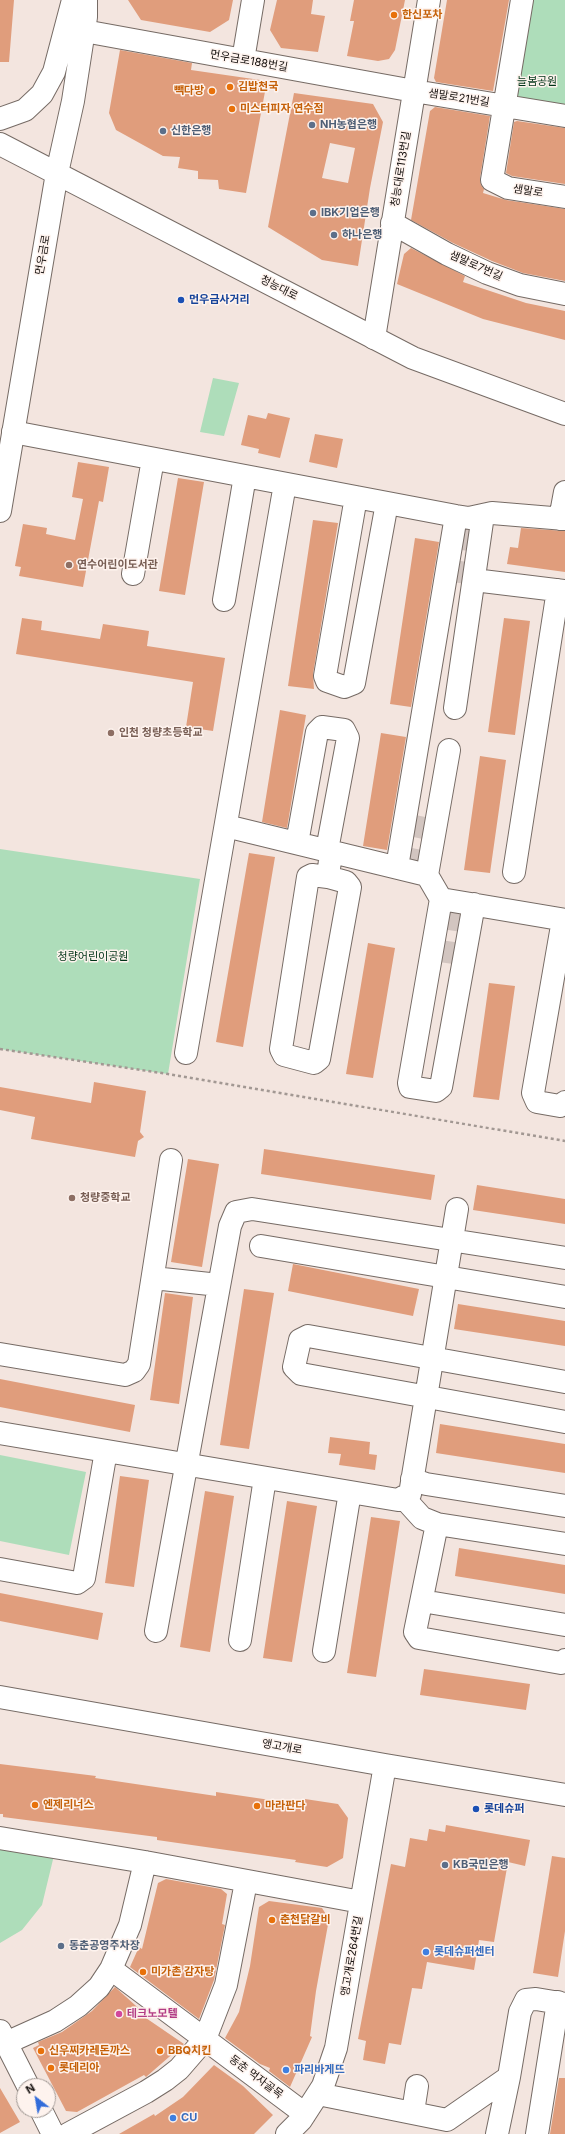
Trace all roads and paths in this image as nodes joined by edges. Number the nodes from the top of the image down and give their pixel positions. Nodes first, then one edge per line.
1 (73, 0) edge
2 (86, 0) edge
3 (253, 0) edge
4 (429, 0) edge
5 (522, 0) edge
6 (84, 31) junction
7 (243, 60) junction
8 (414, 91) junction
9 (504, 106) junction
10 (565, 116) edge
11 (0, 119) edge
12 (0, 144) edge
13 (57, 173) junction
14 (492, 180) joint
15 (565, 197) edge
16 (392, 224) junction
17 (565, 294) edge
18 (374, 338) junction
19 (565, 414) edge
20 (13, 432) junction
21 (153, 459) junction
22 (245, 476) junction
23 (285, 484) junction
24 (565, 492) edge
25 (356, 497) junction
26 (387, 503) junction
27 (0, 511) edge
28 (483, 515) junction
29 (456, 516) junction
30 (563, 519) edge
31 (133, 574) dead end
32 (474, 580) junction
33 (562, 591) edge
34 (224, 600) dead end
35 (455, 708) dead end
36 (448, 750) dead end
37 (226, 826) junction
38 (297, 843) junction
39 (329, 851) junction
40 (397, 867) junction
41 (514, 872) dead end
42 (427, 875) junction
43 (328, 877) junction
44 (441, 899) junction
45 (474, 904) junction
46 (564, 920) edge
47 (0, 1049) edge
48 (186, 1053) dead end
49 (565, 1102) edge
50 (565, 1141) edge
51 (171, 1160) dead end
52 (457, 1209) dead end
53 (452, 1242) junction
54 (262, 1246) dead end
55 (565, 1258) edge
56 (446, 1277) junction
57 (153, 1278) junction
58 (219, 1285) junction
59 (565, 1297) edge
60 (0, 1354) edge
61 (432, 1358) junction
62 (565, 1382) edge
63 (426, 1398) junction
64 (565, 1422) edge
65 (0, 1433) edge
66 (106, 1451) junction
67 (186, 1464) junction
68 (265, 1478) junction
69 (408, 1488) junction
70 (350, 1492) junction
71 (565, 1506) edge
72 (437, 1524) junction
73 (565, 1544) edge
74 (0, 1569) edge
75 (422, 1601) junction
76 (565, 1626) edge
77 (156, 1631) dead end
78 (240, 1640) dead end
79 (324, 1651) dead end
80 (565, 1660) edge
81 (0, 1696) edge
82 (385, 1765) junction
83 (565, 1795) edge
84 (0, 1838) edge
85 (145, 1862) junction
86 (246, 1882) junction
87 (361, 1902) junction
88 (111, 1969) junction
89 (561, 2003) edge
90 (3, 2037) edge
91 (205, 2038) junction
92 (510, 2077) junction
93 (24, 2078) edge
94 (417, 2086) dead end
95 (318, 2094) junction
96 (413, 2112) junction
97 (305, 2114) junction
98 (45, 2118) edge
99 (451, 2127) edge
100 (53, 2134) edge
101 (68, 2134) edge
102 (287, 2134) edge
103 (497, 2134) edge
104 (536, 2134) edge

1 - 11 street
2 - 6 street, 먼우금로
3 - 7 street
4 - 8 street, 청능대로113번길
5 - 9 street, 샘말로21번길
6 - 7 street, 먼우금로188번길
6 - 13 street, 먼우금로
7 - 8 street, 먼우금로188번길
8 - 9 street, 샘말로21번길
8 - 16 street, 청능대로113번길
9 - 10 street, 샘말로21번길
9 - 14 street, 샘말로21번길
12 - 13 street, 청능대로
13 - 18 street, 청능대로
13 - 20 street, 먼우금로
14 - 15 street, 샘말로
16 - 17 street, 샘말로7번길
16 - 18 street, 청능대로113번길
18 - 19 street, 청능대로
20 - 21 street
20 - 27 street, 먼우금로
21 - 22 street
21 - 31 street
22 - 23 street
22 - 34 street
23 - 25 street
23 - 37 street
24 - 30 street
25 - 26 street
25 - 26 street
26 - 29 street
28 - 29 street
28 - 30 street
28 - 32 street
29 - 40 street
32 - 33 street
32 - 35 street
33 - 41 street
36 - 42 street
37 - 38 street
37 - 48 street
38 - 39 street
38 - 39 street
39 - 40 street
39 - 43 street
40 - 42 street
42 - 44 street
43 - 43 street
44 - 45 street
44 - 45 street
45 - 46 street
46 - 49 street
47 - 50 path
51 - 57 street
52 - 53 street
53 - 55 street
53 - 56 street
53 - 58 street
54 - 56 street
56 - 59 street
56 - 61 street
57 - 58 street
57 - 60 street
58 - 67 street
61 - 62 street
61 - 63 street
61 - 63 street
63 - 64 street
63 - 69 street
65 - 66 street
66 - 67 street
66 - 74 street
67 - 68 street
67 - 77 street
68 - 70 street
68 - 78 street
69 - 70 street
69 - 71 street
69 - 72 street
70 - 79 street
72 - 73 street
72 - 75 street
75 - 76 street
75 - 80 street
81 - 82 street, 앵고개로
82 - 83 street, 앵고개로
82 - 87 street, 앵고개로264번길
84 - 85 street
85 - 86 street
85 - 88 street
86 - 87 street
86 - 91 street
87 - 95 street, 앵고개로264번길
88 - 90 street
88 - 91 street, 동춘 먹자골목
89 - 92 street
89 - 104 street
90 - 93 street
91 - 97 street, 동춘 먹자골목
91 - 101 street
92 - 99 street
92 - 103 street
94 - 96 street
95 - 96 street
95 - 97 street, 앵고개로264번길
96 - 99 street
97 - 102 street, 앵고개로264번길
98 - 100 street

